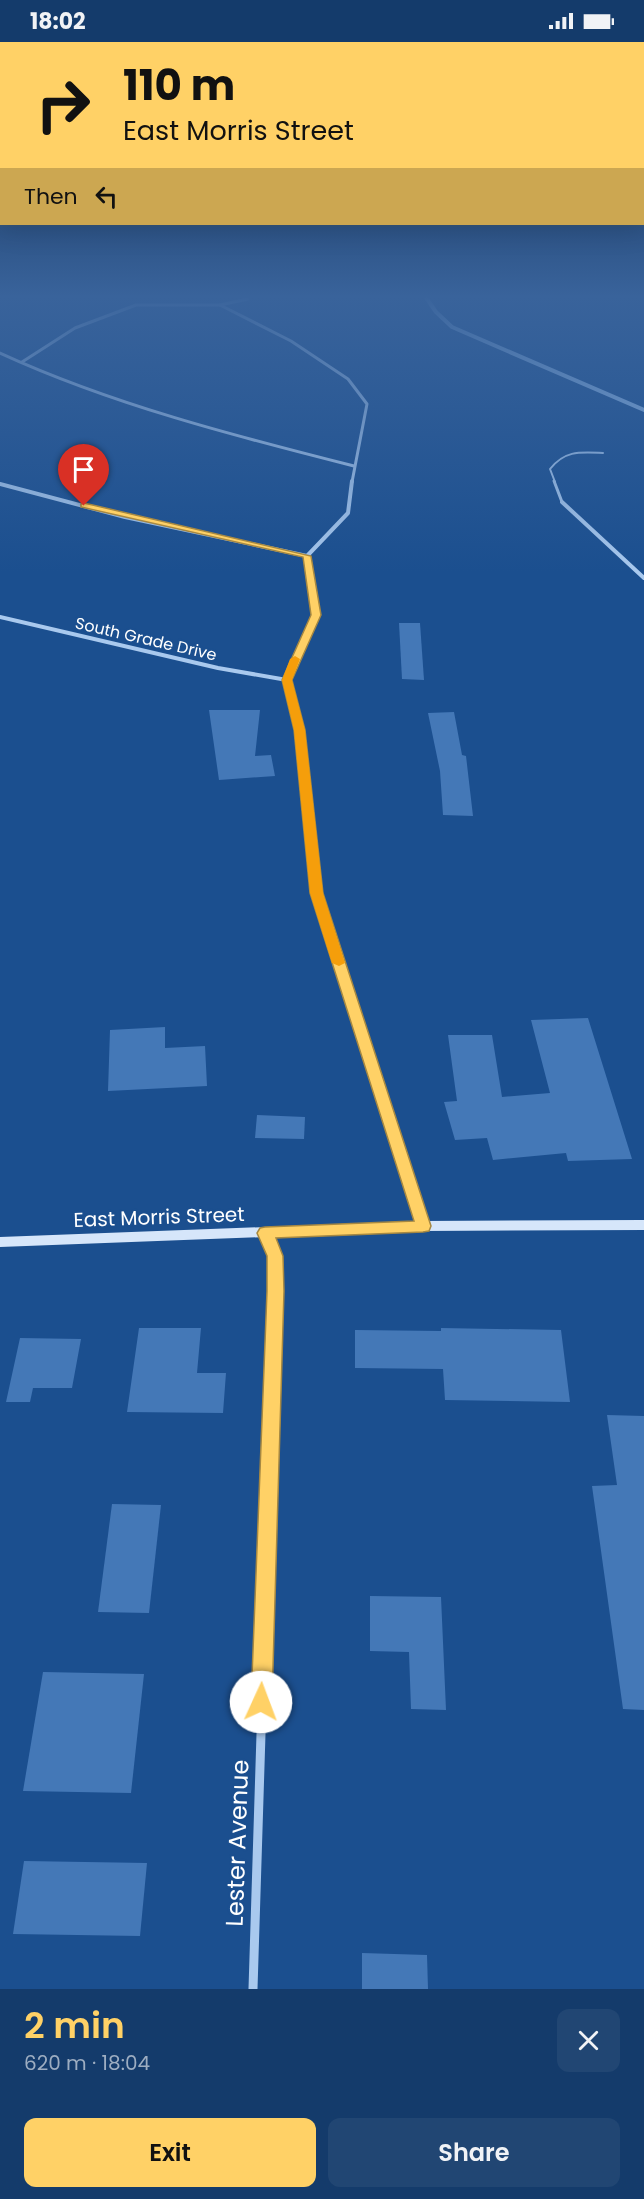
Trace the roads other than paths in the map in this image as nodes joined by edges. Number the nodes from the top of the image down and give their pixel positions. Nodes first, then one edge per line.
1 (95, 390) edge
2 (356, 390) edge
3 (603, 453) dead end
4 (354, 466) junction
5 (0, 484) edge
6 (562, 502) joint
7 (307, 556) junction
8 (644, 578) edge
9 (0, 617) edge
10 (287, 680) junction
11 (644, 1225) edge
12 (423, 1226) junction
13 (265, 1233) junction
14 (0, 1242) edge
15 (253, 1989) edge

1 - 4 street
2 - 4 street
3 - 6 lane
4 - 7 street
5 - 7 street
6 - 8 street
7 - 10 street
9 - 10 street, South Grade Drive
10 - 12 street
11 - 12 main road, East Morris Street
12 - 13 main road, East Morris Street
13 - 14 main road, East Morris Street
13 - 15 street, Lester Avenue

